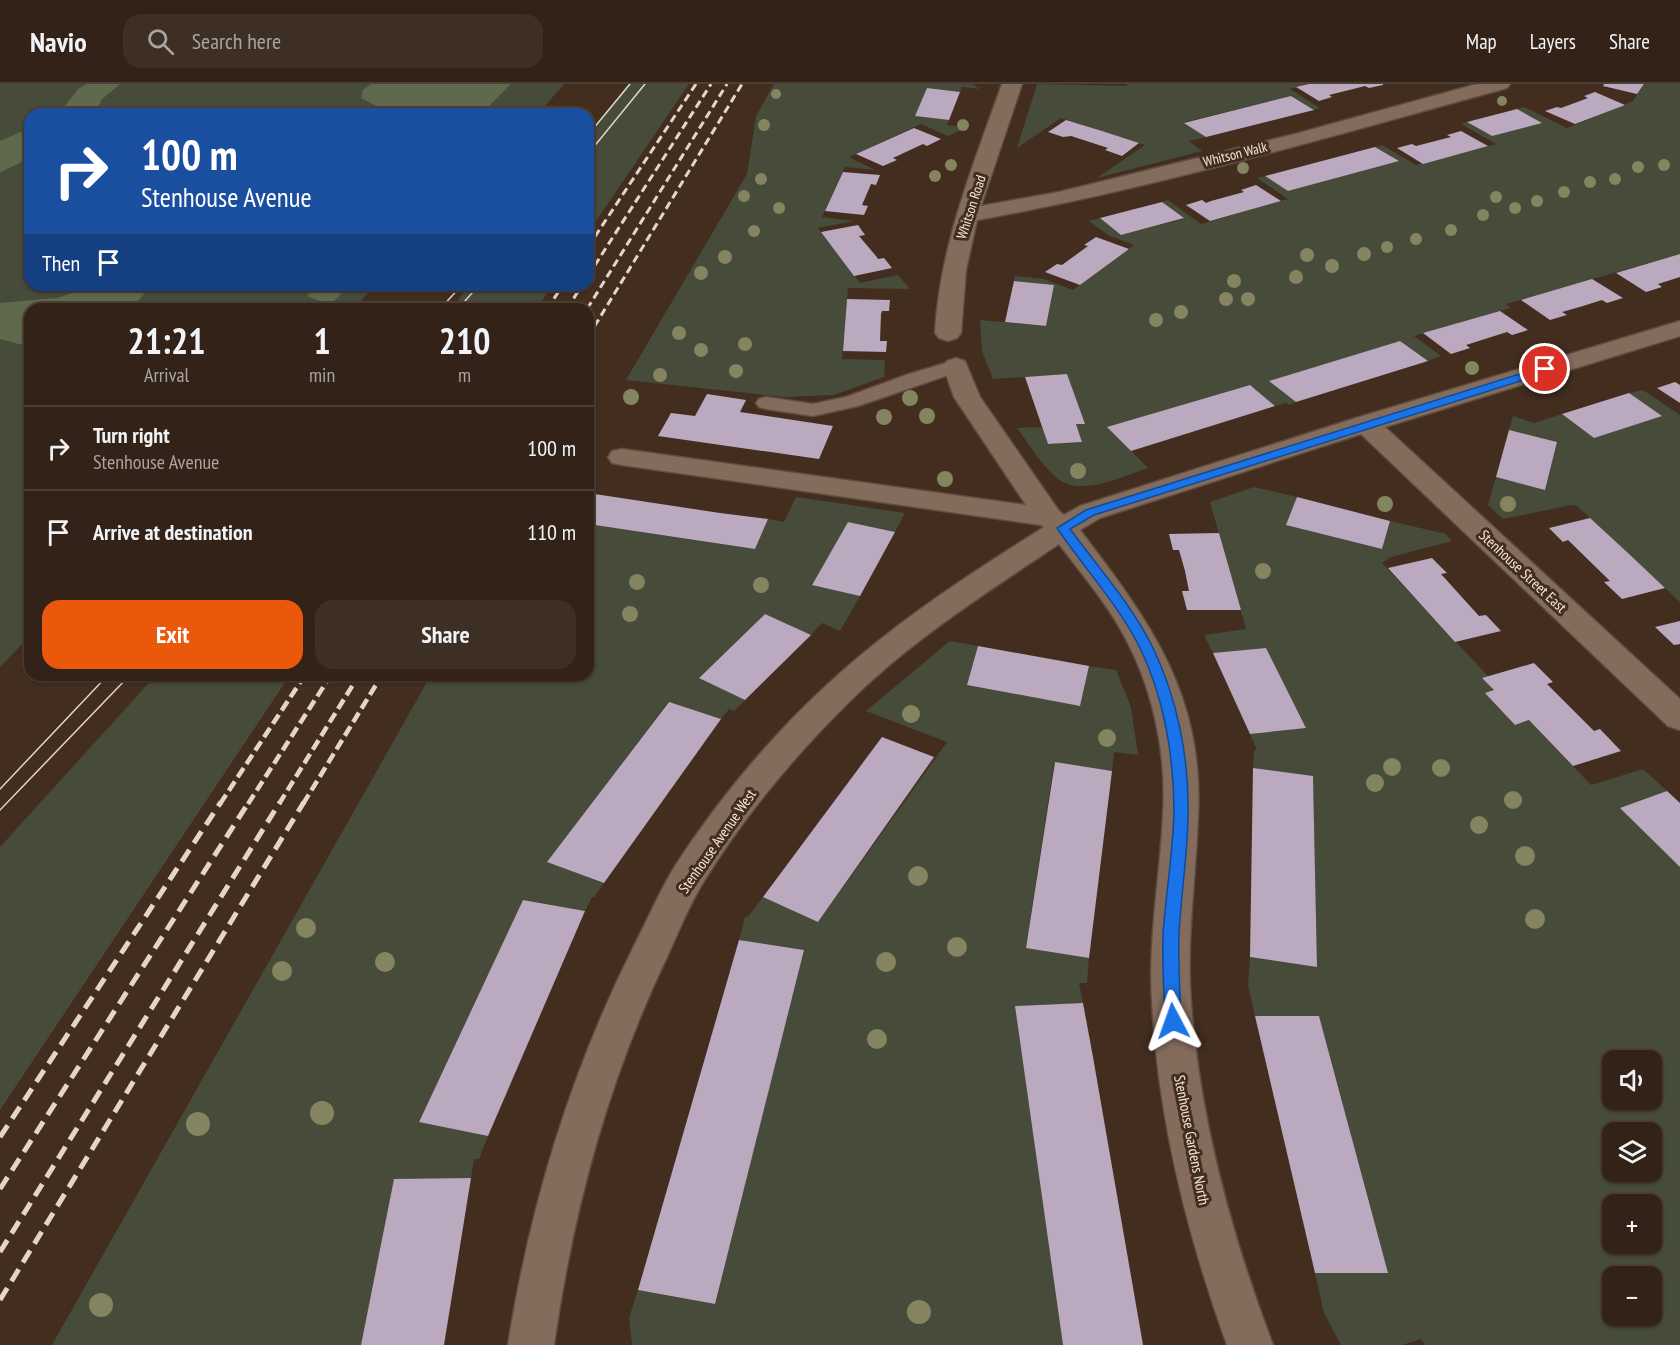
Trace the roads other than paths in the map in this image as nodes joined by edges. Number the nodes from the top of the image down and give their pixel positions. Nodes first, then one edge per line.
1 (1011, 84) edge
2 (1500, 84) edge
3 (968, 215) junction
4 (1680, 328) edge
5 (948, 333) dead end
6 (956, 366) joint
7 (766, 403) dead end
8 (1366, 424) junction
9 (622, 457) dead end
10 (1056, 522) junction
11 (1680, 718) edge
12 (531, 1345) edge
13 (1250, 1345) edge

1 - 3 street, Whitson Road
2 - 3 street, Whitson Walk
3 - 5 street, Whitson Road
4 - 8 street, Stenhouse Avenue West
6 - 7 lane
6 - 10 street
8 - 10 street, Stenhouse Avenue West
8 - 11 street, Stenhouse Street East
9 - 10 street
10 - 12 street, Stenhouse Avenue West
10 - 13 street, Stenhouse Gardens North

